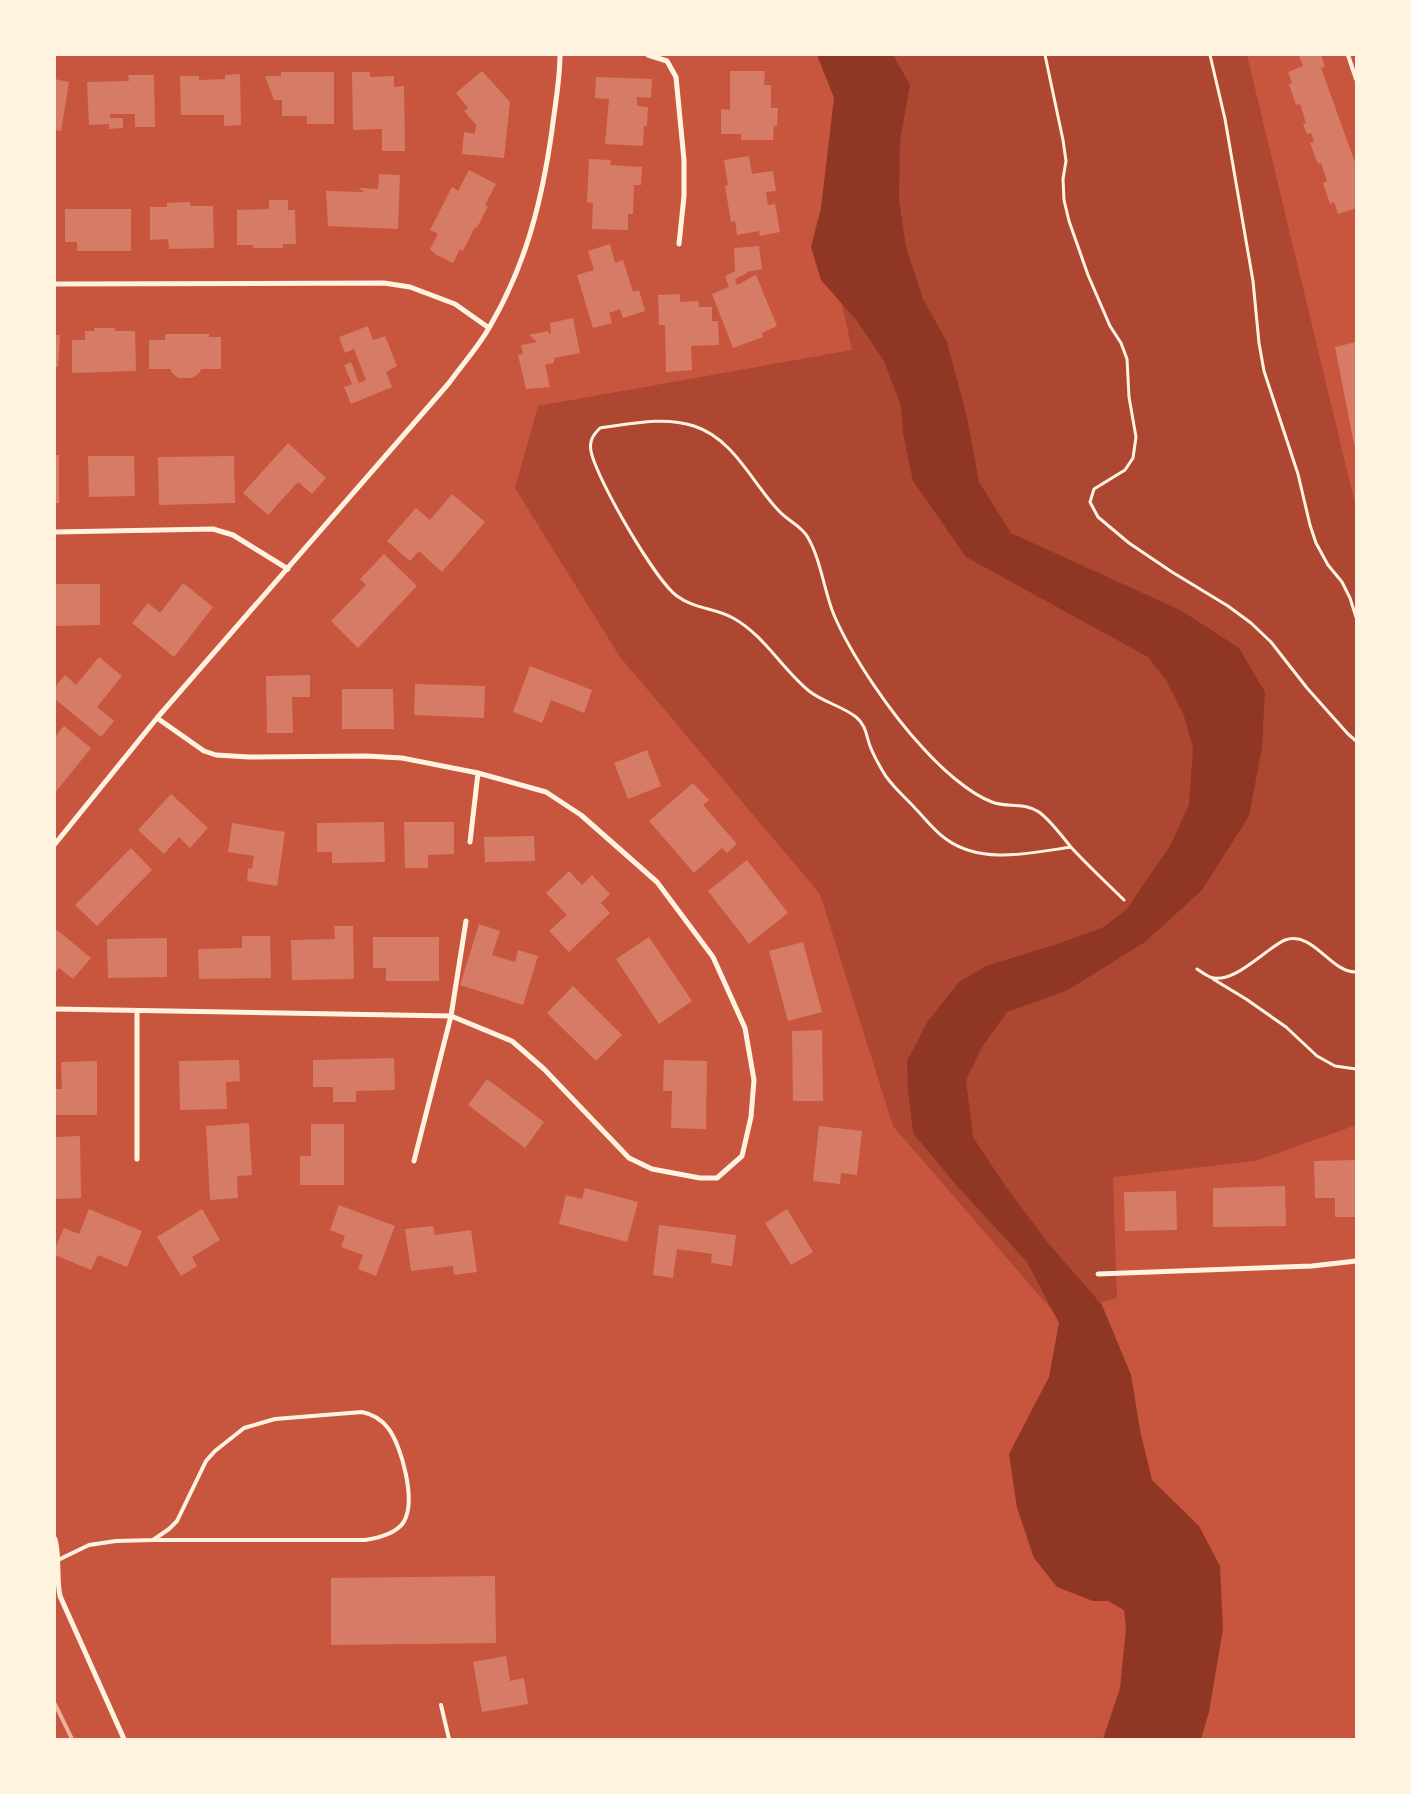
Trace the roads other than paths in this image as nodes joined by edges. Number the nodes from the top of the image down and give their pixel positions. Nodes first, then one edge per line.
1 (560, 55) edge
2 (648, 55) edge
3 (1348, 55) edge
4 (1356, 79) edge
5 (679, 244) dead end
6 (55, 284) edge
7 (489, 328) junction
8 (55, 532) edge
9 (288, 570) junction
10 (157, 718) junction
11 (478, 773) junction
12 (470, 842) dead end
13 (55, 844) edge
14 (466, 921) dead end
15 (55, 1009) edge
16 (137, 1011) junction
17 (451, 1016) junction
18 (137, 1159) dead end
19 (414, 1162) dead end
20 (1356, 1262) edge
21 (1098, 1274) dead end
22 (55, 1539) edge
23 (153, 1540) junction
24 (58, 1560) junction
25 (441, 1705) dead end
26 (124, 1739) edge
27 (448, 1739) edge

1 - 7 street
2 - 5 street
3 - 4 lane
6 - 7 street
7 - 9 street
8 - 9 street
9 - 10 street
10 - 11 street
10 - 13 street
11 - 12 street
11 - 17 street
14 - 17 street
15 - 16 street
16 - 17 street
16 - 18 street
17 - 19 street
20 - 21 street
22 - 24 street
23 - 23 lane
23 - 24 lane
24 - 26 street
25 - 27 lane

